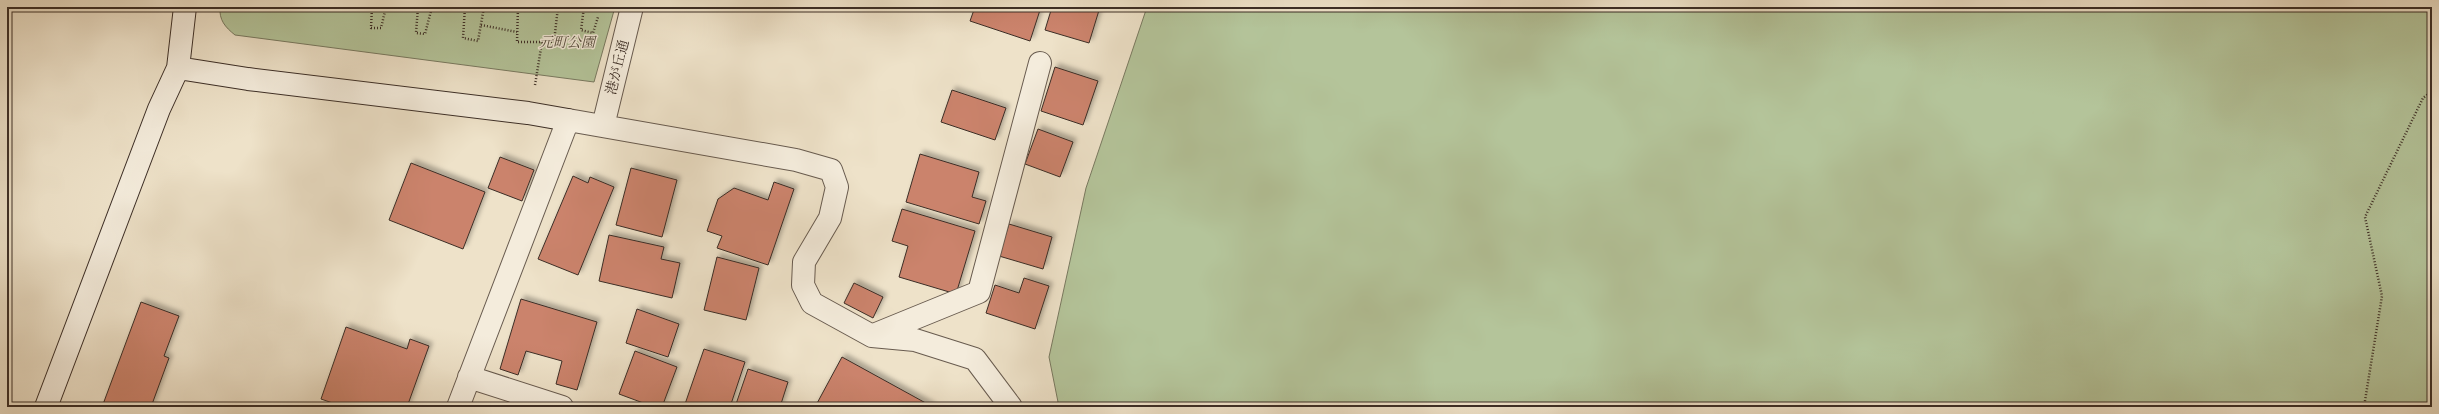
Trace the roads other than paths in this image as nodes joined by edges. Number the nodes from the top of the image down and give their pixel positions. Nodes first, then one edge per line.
1 (185, 7) edge
2 (632, 7) edge
3 (1040, 63) dead end
4 (178, 68) junction
5 (568, 120) junction
6 (602, 126) junction
7 (872, 336) junction
8 (469, 377) junction
9 (46, 407) edge
10 (458, 407) edge
11 (562, 407) edge
12 (1011, 407) edge

1 - 4 street
2 - 6 street, 港が丘通
3 - 7 street
4 - 5 street
4 - 9 street
5 - 6 street
5 - 8 street
6 - 7 street
7 - 12 street
8 - 10 street
8 - 11 street

